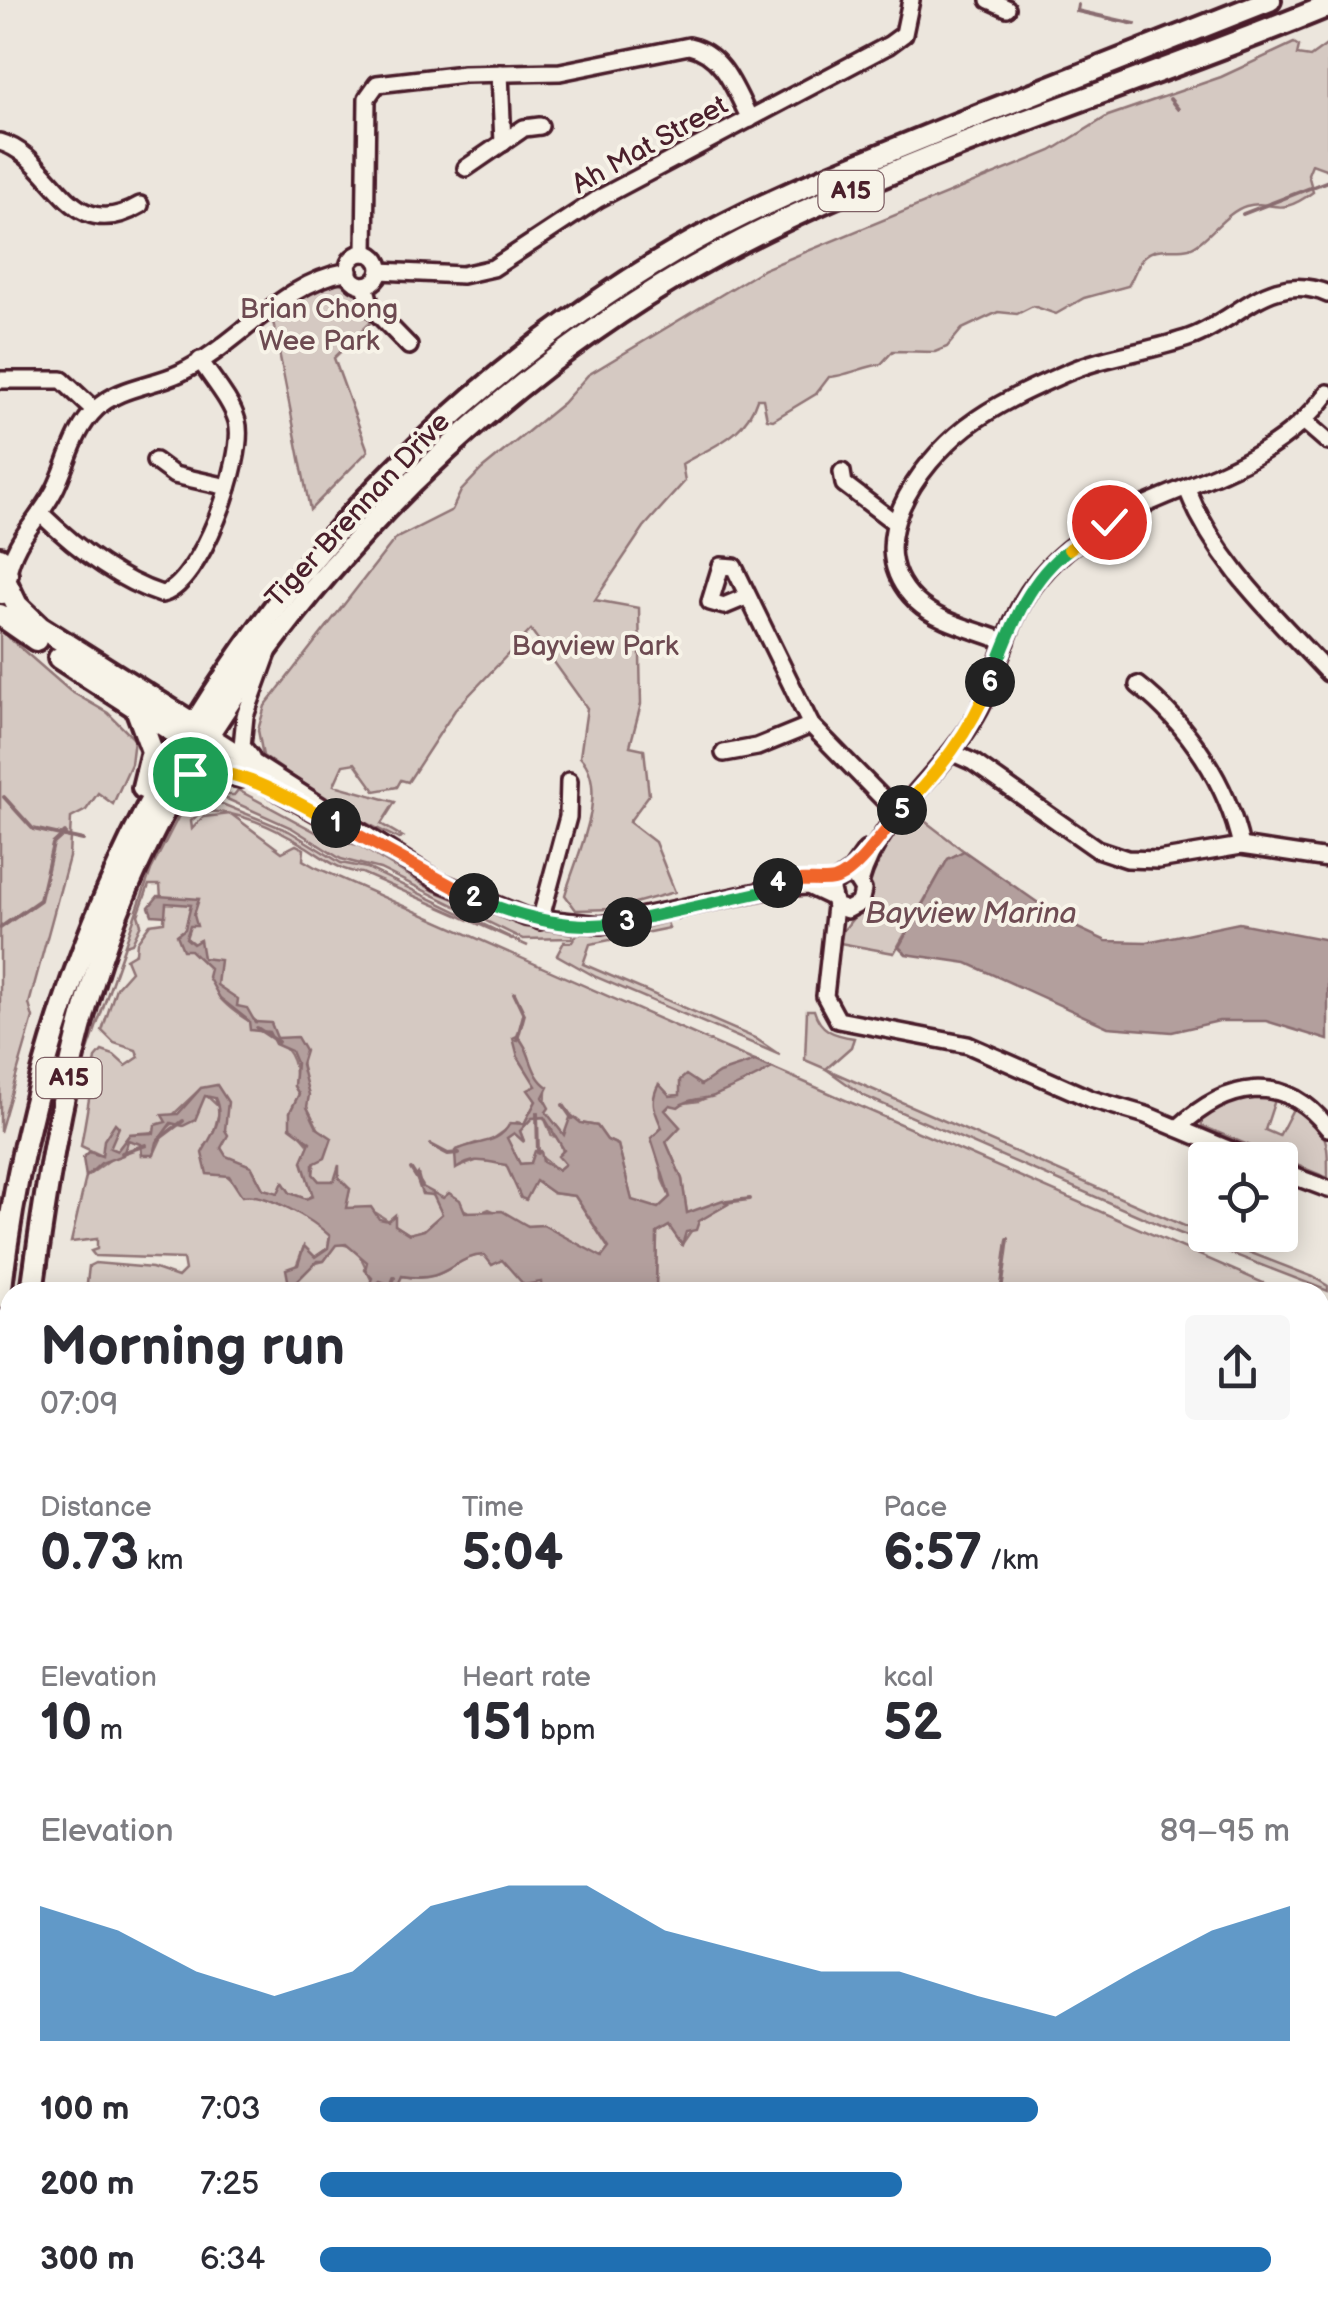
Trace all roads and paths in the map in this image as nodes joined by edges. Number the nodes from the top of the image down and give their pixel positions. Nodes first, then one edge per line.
1 (912, 0) edge
2 (989, 0) edge
3 (1270, 0) edge
4 (1328, 6) edge
5 (1007, 8) dead end
6 (1328, 14) edge
7 (1247, 40) junction
8 (500, 73) junction
9 (750, 119) junction
10 (540, 126) dead end
11 (0, 142) edge
12 (503, 142) junction
13 (466, 168) dead end
14 (140, 205) dead end
15 (365, 253) junction
16 (348, 271) junction
17 (380, 271) junction
18 (365, 285) junction
19 (1328, 294) edge
20 (409, 346) dead end
21 (200, 360) junction
22 (0, 380) edge
23 (1328, 392) edge
24 (94, 410) junction
25 (1306, 422) junction
26 (1328, 442) edge
27 (155, 461) dead end
28 (842, 472) dead end
29 (228, 486) junction
30 (1187, 489) junction
31 (36, 517) junction
32 (894, 522) junction
33 (0, 544) edge
34 (3, 578) edge
35 (748, 596) dead end
36 (0, 614) edge
37 (1006, 642) junction
38 (268, 650) junction
39 (1328, 672) edge
40 (1138, 685) dead end
41 (214, 690) junction
42 (135, 698) junction
43 (810, 726) junction
44 (196, 736) junction
45 (724, 753) dead end
46 (953, 753) junction
47 (254, 760) junction
48 (569, 781) dead end
49 (263, 786) junction
50 (178, 788) junction
51 (898, 814) junction
52 (131, 833) junction
53 (372, 840) junction
54 (1241, 846) junction
55 (1328, 859) edge
56 (842, 892) junction
57 (540, 921) junction
58 (1178, 1128) junction
59 (1328, 1128) edge
60 (1211, 1142) edge
61 (1298, 1178) edge
62 (1328, 1190) edge
63 (2, 1282) edge
64 (34, 1282) edge

1 - 9 street, Ah Mat Street
2 - 5 street
3 - 41 main road, Tiger Brennan Drive / A15
4 - 7 main road, Tiger Brennan Drive / A15
6 - 7 street
7 - 38 main road, Tiger Brennan Drive / A15
8 - 9 street
8 - 12 street
8 - 15 street
9 - 17 street, Ah Mat Street
10 - 12 street
11 - 14 street
12 - 13 street
15 - 16 street
15 - 17 street
16 - 18 street
16 - 21 street
17 - 18 street
18 - 20 street
19 - 32 street
21 - 24 street
21 - 29 street
22 - 24 street
23 - 25 street
24 - 31 street
25 - 26 street
25 - 30 street
27 - 29 street
28 - 32 street
29 - 31 street
30 - 37 street
30 - 39 street
31 - 33 street
31 - 34 street
32 - 37 street
34 - 42 main road
35 - 43 street
36 - 42 main road
37 - 46 street
38 - 44 main road, Tiger Brennan Drive / A15
38 - 47 street
40 - 54 street
41 - 42 main road
41 - 44 main road, Tiger Brennan Drive / A15
42 - 44 main road
42 - 52 main road
43 - 45 street
43 - 51 street
44 - 47 street
44 - 49 street
44 - 50 main road, Tiger Brennan Drive / A15
44 - 52 main road, Tiger Brennan Drive / A15
46 - 51 street
46 - 54 street
47 - 53 street
48 - 57 street
49 - 50 street
49 - 53 street
50 - 64 main road, Tiger Brennan Drive / A15
51 - 56 street
52 - 63 main road, Tiger Brennan Drive / A15
53 - 57 street
54 - 55 street
56 - 57 street
56 - 58 street
58 - 59 street
58 - 60 street
61 - 62 street

